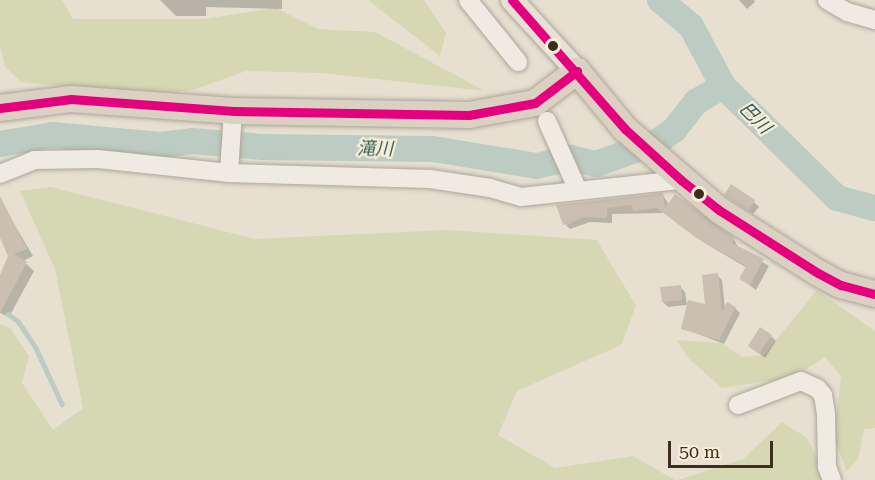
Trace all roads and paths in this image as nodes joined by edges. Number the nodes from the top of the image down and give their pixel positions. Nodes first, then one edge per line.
1 (468, 0) edge
2 (512, 0) edge
3 (827, 0) edge
4 (875, 20) edge
5 (518, 62) dead end
6 (577, 71) junction
7 (0, 108) edge
8 (233, 111) junction
9 (547, 121) dead end
10 (229, 173) junction
11 (673, 173) junction
12 (0, 174) edge
13 (575, 183) junction
14 (875, 294) edge
15 (738, 405) dead end
16 (832, 480) edge

1 - 5 street
2 - 6 main road
3 - 4 street
6 - 8 highway
6 - 11 highway
7 - 8 highway
8 - 10 street
9 - 13 street
10 - 12 street
10 - 13 street
11 - 13 street
11 - 14 highway
15 - 16 street

